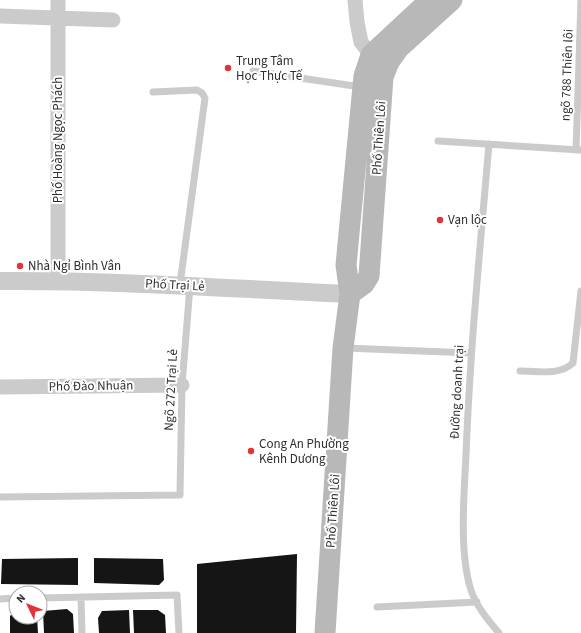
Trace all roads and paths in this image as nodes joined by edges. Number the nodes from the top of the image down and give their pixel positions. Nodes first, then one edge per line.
1 (58, 0) edge
2 (355, 0) edge
3 (430, 0) edge
4 (452, 0) edge
5 (581, 0) edge
6 (0, 16) edge
7 (58, 19) junction
8 (113, 20) dead end
9 (380, 59) junction
10 (254, 71) dead end
11 (363, 88) junction
12 (153, 92) dead end
13 (438, 141) dead end
14 (489, 144) junction
15 (579, 150) edge
16 (58, 280) junction
17 (0, 281) edge
18 (185, 285) junction
19 (581, 291) edge
20 (350, 294) junction
21 (343, 348) junction
22 (471, 353) junction
23 (520, 371) dead end
24 (182, 385) junction
25 (0, 387) edge
26 (0, 496) edge
27 (81, 597) junction
28 (48, 598) edge
29 (477, 602) junction
30 (377, 607) dead end
31 (82, 633) edge
32 (179, 633) edge
33 (325, 633) edge
34 (499, 633) edge

1 - 7 street, Phố Hoàng Ngọc Phách
2 - 9 street
3 - 9 main road, Phố Thiên Lôi
4 - 9 main road, Phố Thiên Lôi
5 - 15 lane, ngõ 788 Thiên lôi
6 - 7 street
7 - 8 street
7 - 16 street, Phố Hoàng Ngọc Phách
9 - 11 main road, Phố Thiên Lôi
9 - 20 main road, Phố Thiên Lôi
10 - 11 lane
11 - 20 main road, Phố Thiên Lôi
12 - 18 lane, Ngõ 272 Trại Lẻ
13 - 14 lane, ngõ 788 Thiên lôi
14 - 15 lane, ngõ 788 Thiên lôi
14 - 22 lane, Đường doanh trại
16 - 17 street, Phố Trại Lẻ
16 - 18 street, Phố Trại Lẻ
18 - 20 street, Phố Trại Lẻ
18 - 24 lane, Ngõ 272 Trại Lẻ
19 - 23 lane
20 - 21 main road, Phố Thiên Lôi
21 - 22 lane
21 - 33 main road, Phố Thiên Lôi
22 - 29 lane, Đường doanh trại
24 - 25 street, Phố Đào Nhuận
24 - 26 lane, Ngõ 272 Trại Lẻ
27 - 28 lane
27 - 31 lane
27 - 32 lane
29 - 30 lane
29 - 34 lane, Đường doanh trại

